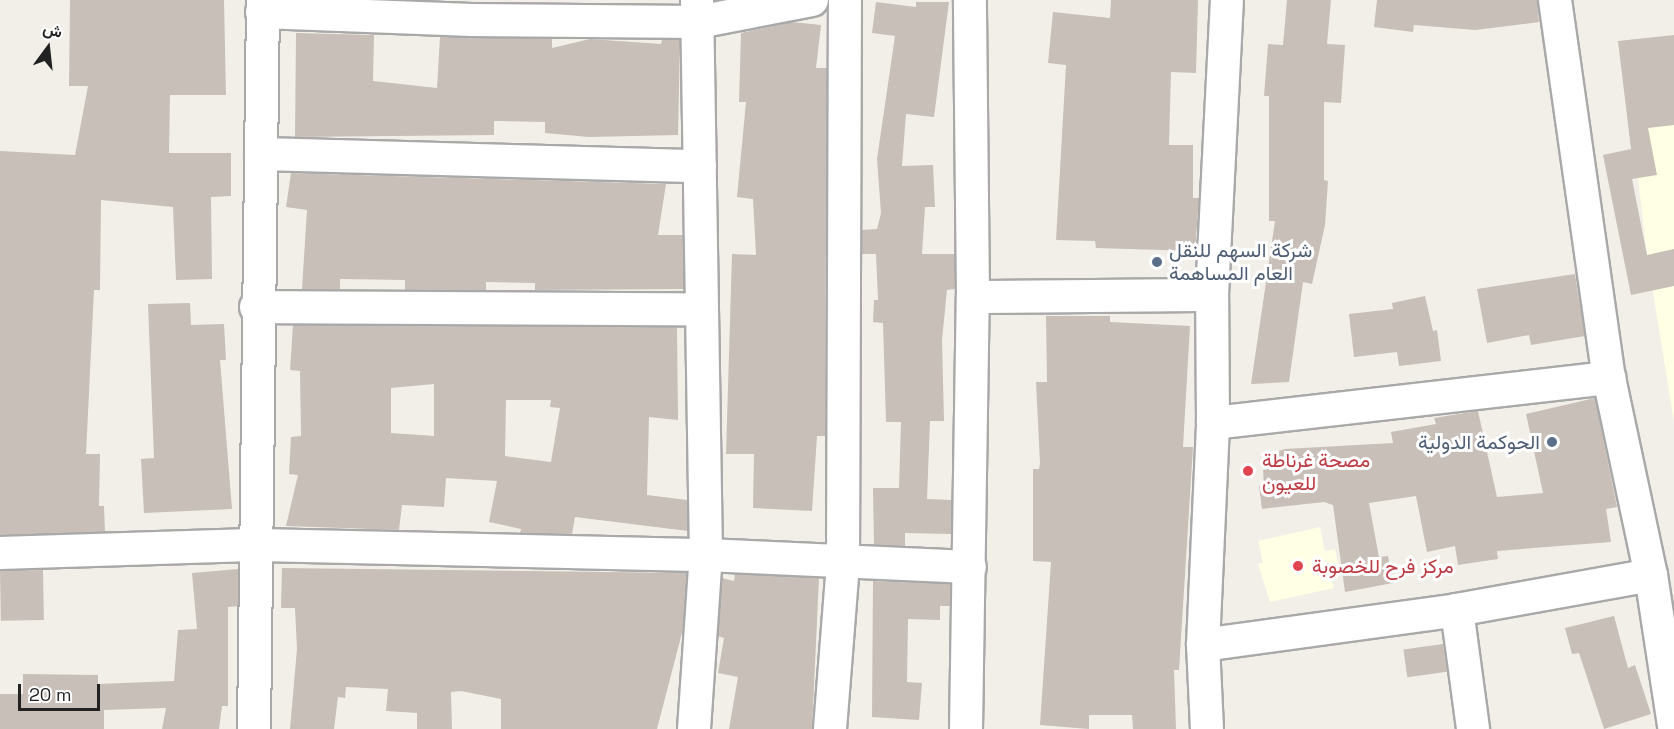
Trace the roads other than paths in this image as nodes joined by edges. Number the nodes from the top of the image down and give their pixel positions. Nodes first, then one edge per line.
1 (813, 0) edge
2 (845, 0) edge
3 (970, 0) edge
4 (1227, 0) edge
5 (1555, 0) edge
6 (262, 6) edge
7 (697, 11) edge
8 (261, 154) junction
9 (700, 166) junction
10 (1212, 295) junction
11 (973, 297) junction
12 (256, 306) junction
13 (700, 309) junction
14 (1609, 378) junction
15 (1213, 423) junction
16 (259, 545) junction
17 (0, 553) edge
18 (706, 555) junction
19 (843, 563) junction
20 (970, 567) junction
21 (1651, 575) junction
22 (1457, 610) junction
23 (1203, 645) junction
24 (1674, 726) edge
25 (254, 729) edge
26 (694, 729) edge
27 (830, 729) edge
28 (966, 729) edge
29 (1208, 729) edge
30 (1473, 729) edge

1 - 7 street
2 - 19 street
3 - 11 street
4 - 10 street
5 - 14 street
6 - 7 street
6 - 8 street
7 - 9 street
8 - 9 street
8 - 12 street
9 - 13 street
10 - 11 street
10 - 15 street
11 - 20 street
12 - 13 street
12 - 16 street
13 - 18 street
14 - 15 street
14 - 21 street
15 - 23 street
16 - 17 street
16 - 18 street
16 - 25 street
18 - 19 street
18 - 26 street
19 - 20 street
19 - 27 street
20 - 28 street
21 - 22 street
21 - 24 street
22 - 23 street
22 - 30 street
23 - 29 street

